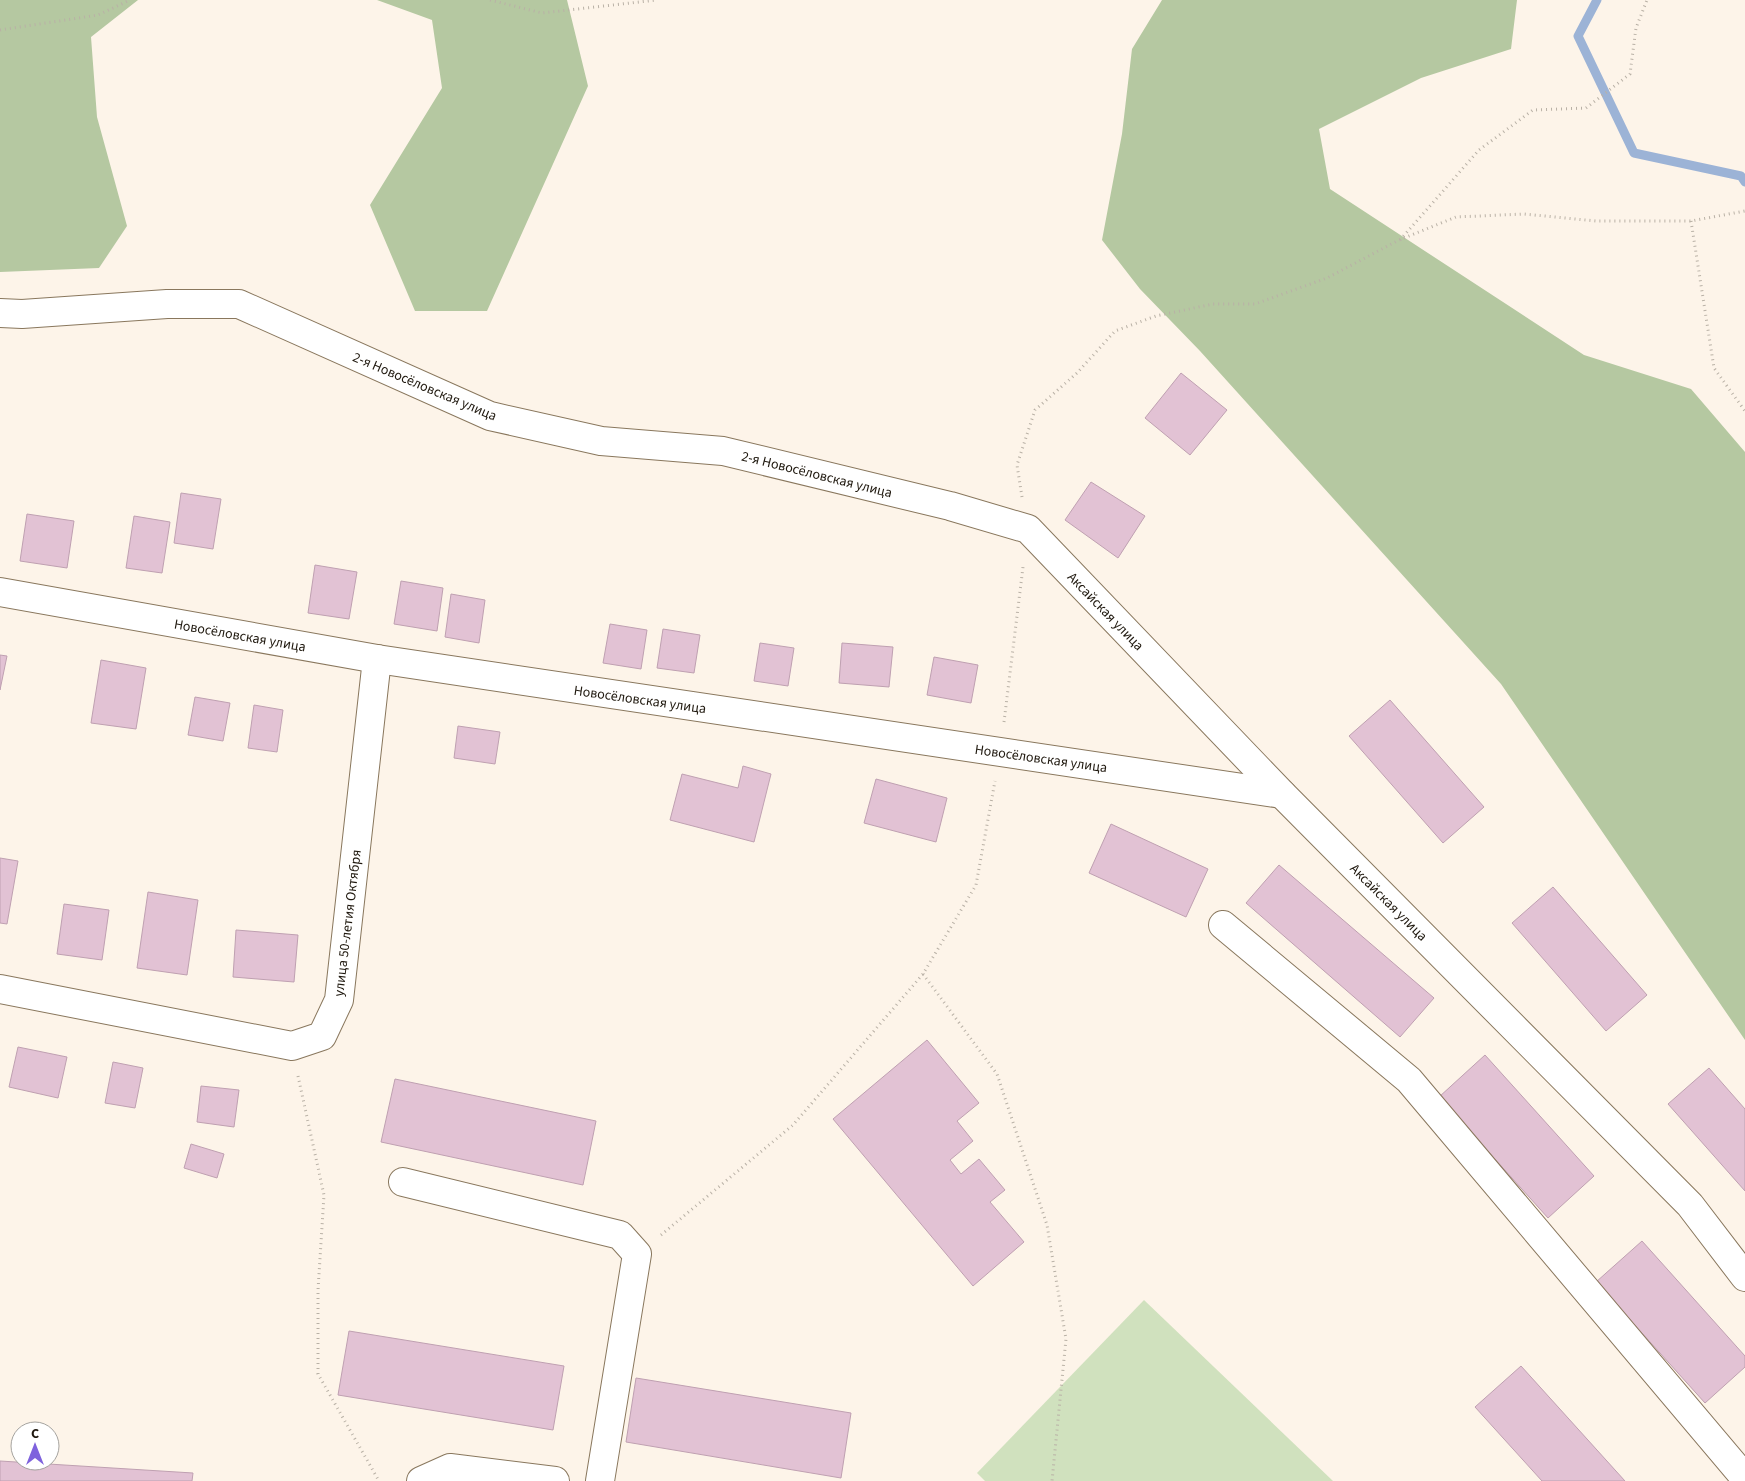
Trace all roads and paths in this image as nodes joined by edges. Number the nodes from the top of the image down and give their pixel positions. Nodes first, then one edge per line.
1 (130, 0) edge
2 (490, 0) edge
3 (657, 0) edge
4 (1647, 0) edge
5 (0, 30) edge
6 (1745, 211) edge
7 (1691, 221) junction
8 (1399, 240) junction
9 (0, 313) edge
10 (1745, 411) edge
11 (1028, 530) junction
12 (0, 592) edge
13 (377, 659) junction
14 (1000, 752) junction
15 (1282, 794) junction
16 (1223, 925) dead end
17 (923, 974) junction
18 (0, 989) edge
19 (292, 1046) junction
20 (403, 1182) dead end
21 (637, 1254) junction
22 (1745, 1277) edge
23 (1745, 1478) edge
24 (379, 1481) edge
25 (421, 1481) edge
26 (555, 1481) edge
27 (600, 1481) edge
28 (1052, 1481) edge

1 - 5 path
2 - 3 path
4 - 8 path
6 - 7 path
7 - 8 path
7 - 10 path
8 - 11 path
9 - 11 street, 2-я Новосёловская улица
11 - 14 path
11 - 15 street, Аксайская улица
12 - 13 street, Новосёловская улица
13 - 14 street, Новосёловская улица
13 - 19 street, улица 50-летия Октября
14 - 15 street, Новосёловская улица
14 - 17 path
15 - 22 street, Аксайская улица
16 - 23 street
17 - 21 path
17 - 28 path
18 - 19 street, улица 50-летия Октября
19 - 24 path
20 - 21 street
21 - 27 street
25 - 26 street

